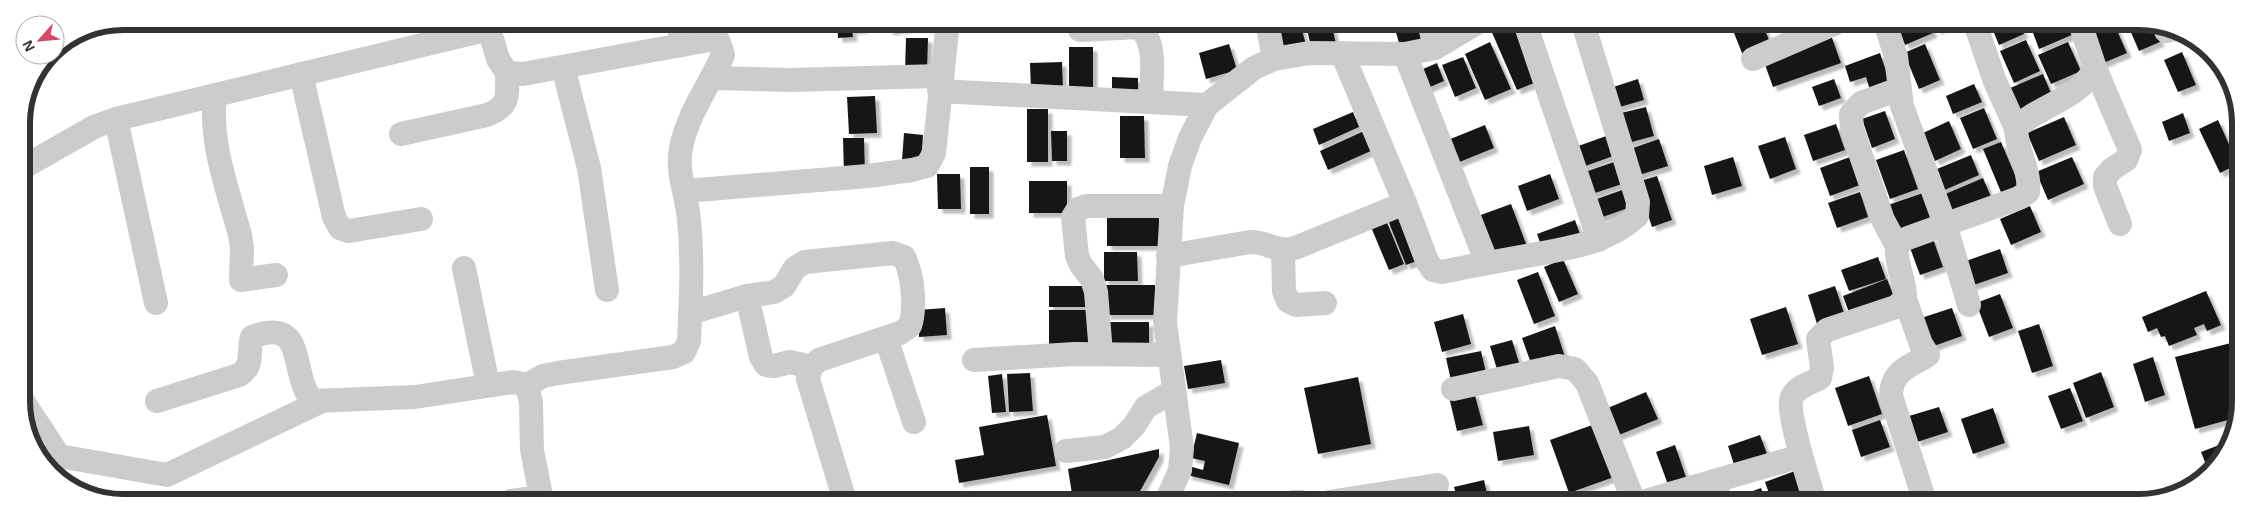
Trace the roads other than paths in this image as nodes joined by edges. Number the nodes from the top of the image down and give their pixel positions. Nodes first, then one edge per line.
1 (469, 30) edge
2 (490, 30) edge
3 (681, 30) edge
4 (947, 30) edge
5 (1142, 30) edge
6 (1269, 30) edge
7 (1431, 30) edge
8 (1464, 30) edge
9 (1528, 30) edge
10 (1585, 30) edge
11 (1820, 30) edge
12 (1887, 30) edge
13 (1977, 30) edge
14 (2082, 30) edge
15 (682, 45) junction
16 (1435, 48) junction
17 (1342, 53) junction
18 (1405, 54) junction
19 (1274, 59) junction
20 (1753, 59) dead end
21 (563, 67) junction
22 (2095, 68) junction
23 (508, 73) junction
24 (301, 74) junction
25 (713, 78) junction
26 (940, 84) junction
27 (1898, 89) junction
28 (214, 95) junction
29 (1151, 100) junction
30 (1208, 105) junction
31 (116, 119) junction
32 (2016, 128) junction
33 (401, 134) dead end
34 (30, 163) edge
35 (685, 191) junction
36 (1405, 203) junction
37 (1172, 206) junction
38 (421, 219) dead end
39 (1945, 224) junction
40 (2120, 224) dead end
41 (1599, 240) junction
42 (1897, 246) junction
43 (1283, 251) junction
44 (1168, 256) junction
45 (1487, 263) junction
46 (464, 268) dead end
47 (276, 275) dead end
48 (607, 290) dead end
49 (747, 296) junction
50 (1905, 300) junction
51 (156, 303) dead end
52 (1324, 303) dead end
53 (1968, 304) dead end
54 (690, 313) junction
55 (886, 338) junction
56 (1101, 353) junction
57 (1168, 354) junction
58 (974, 360) dead end
59 (811, 367) junction
60 (488, 385) junction
61 (526, 385) junction
62 (1453, 389) dead end
63 (1174, 391) junction
64 (157, 401) dead end
65 (320, 402) junction
66 (31, 413) edge
67 (914, 422) dead end
68 (1066, 451) dead end
69 (1801, 456) junction
70 (1437, 485) dead end
71 (1717, 492) edge
72 (541, 494) edge
73 (843, 494) edge
74 (1170, 494) edge
75 (1380, 494) edge
76 (1631, 494) edge
77 (1702, 494) edge
78 (1813, 494) edge
79 (1922, 494) edge

1 - 24 street
2 - 23 street
3 - 15 street
4 - 26 street
5 - 29 street
6 - 19 street
7 - 16 street
8 - 16 street
9 - 41 street
10 - 41 street
11 - 20 street
12 - 27 street
13 - 32 street
14 - 22 street
15 - 21 street
15 - 25 street
16 - 18 street
17 - 18 street
17 - 19 street
17 - 36 street
18 - 45 street
19 - 30 street
21 - 23 street
21 - 48 street
22 - 32 street
22 - 40 street
23 - 33 street
24 - 28 street
24 - 38 street
25 - 26 street
25 - 35 street
26 - 29 street
26 - 35 street
27 - 39 street
27 - 42 street
28 - 31 street
28 - 47 street
29 - 30 street
30 - 37 street
31 - 34 street
31 - 51 street
32 - 39 street
35 - 54 street
36 - 43 street
36 - 45 street
37 - 44 street
37 - 56 street
39 - 42 street
39 - 53 street
41 - 45 street
42 - 50 street
43 - 44 street
43 - 52 street
44 - 57 street
46 - 60 street
49 - 54 street
49 - 55 street
49 - 59 street
50 - 69 street
50 - 79 street
54 - 61 street
55 - 59 street
55 - 67 street
56 - 57 street
56 - 58 street
57 - 63 street
59 - 73 street
60 - 61 street
60 - 65 street
61 - 72 street
62 - 76 street
63 - 68 street
63 - 74 street
64 - 65 street
65 - 66 street
69 - 71 street
69 - 78 street
70 - 75 street
71 - 77 street

